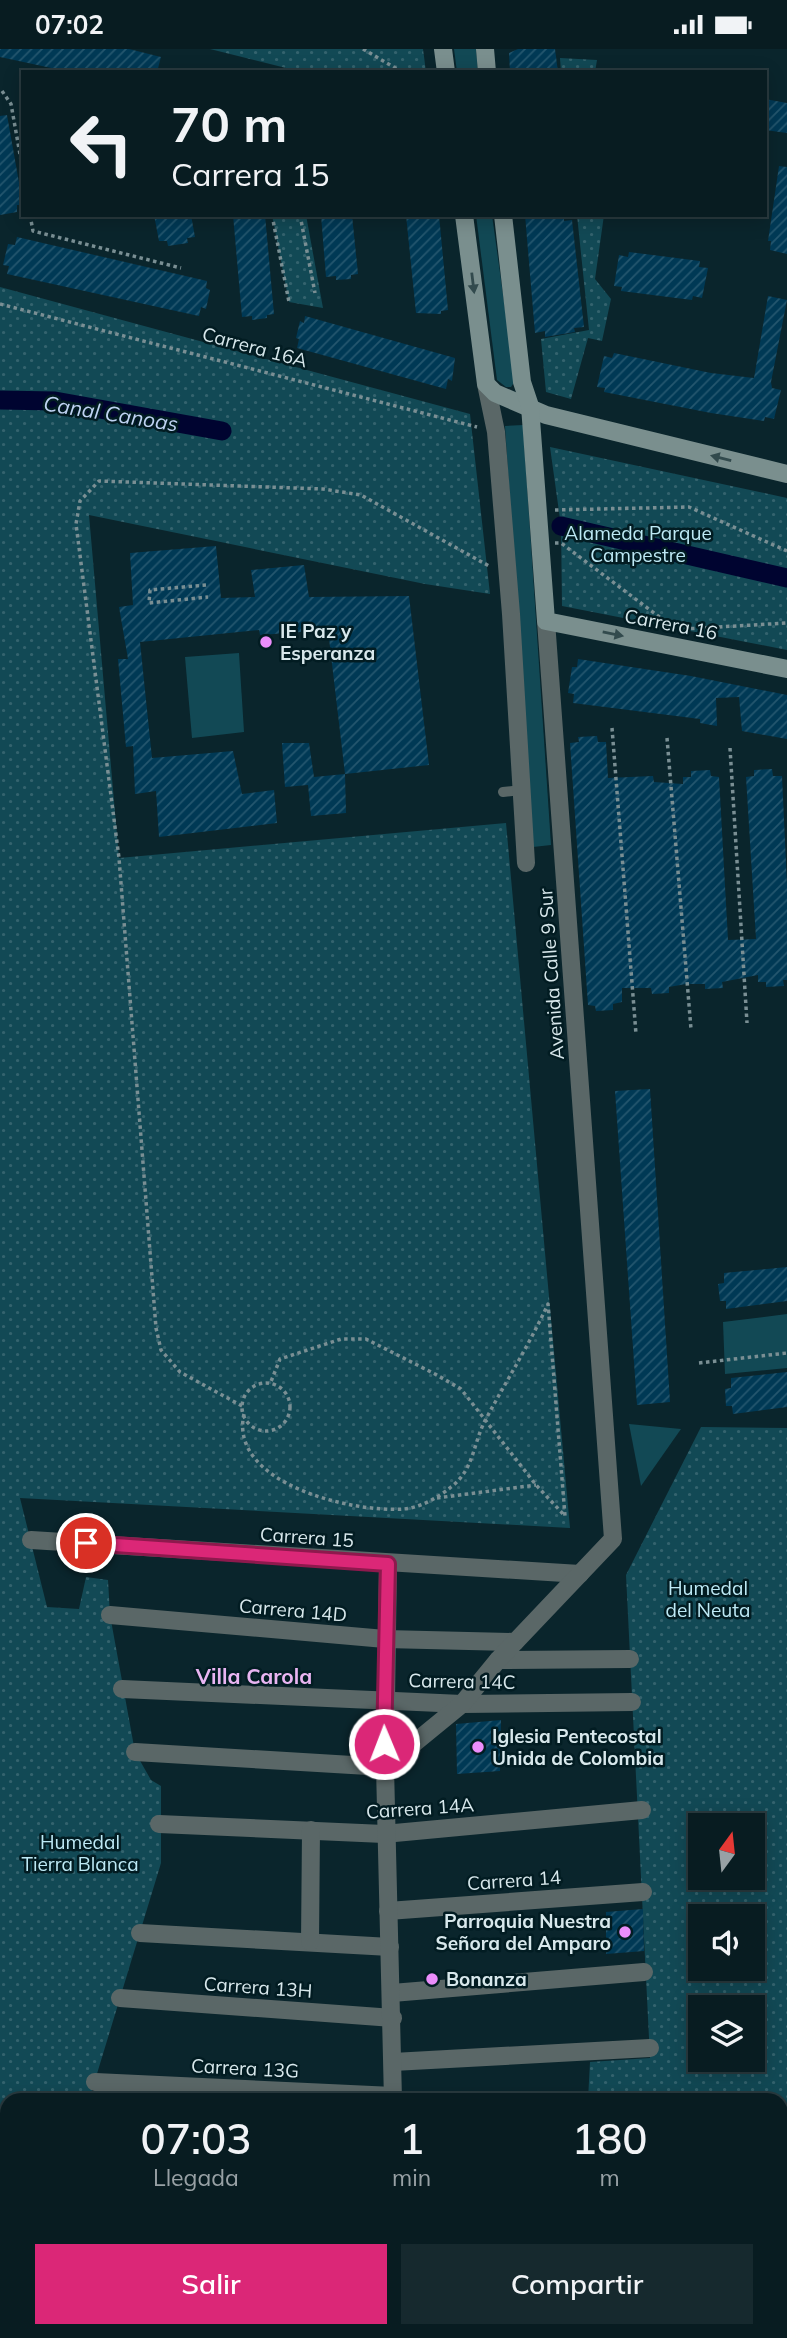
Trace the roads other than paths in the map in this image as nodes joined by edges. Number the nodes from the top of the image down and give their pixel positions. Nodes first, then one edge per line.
1 (443, 49) edge
2 (485, 49) edge
3 (446, 70) edge
4 (487, 70) edge
5 (464, 217) edge
6 (503, 217) edge
7 (486, 384) junction
8 (530, 406) junction
9 (787, 474) edge
10 (546, 621) junction
11 (787, 669) edge
12 (526, 863) dead end
13 (31, 1540) dead end
14 (388, 1564) junction
15 (580, 1574) junction
16 (110, 1615) dead end
17 (384, 1639) junction
18 (515, 1642) junction
19 (498, 1660) junction
20 (630, 1660) dead end
21 (122, 1689) dead end
22 (384, 1700) junction
23 (632, 1702) dead end
24 (462, 1704) junction
25 (135, 1752) dead end
26 (384, 1767) junction
27 (642, 1810) dead end
28 (159, 1824) dead end
29 (312, 1830) junction
30 (384, 1834) junction
31 (643, 1892) dead end
32 (388, 1910) junction
33 (140, 1933) dead end
34 (310, 1942) junction
35 (390, 1947) junction
36 (644, 1972) dead end
37 (392, 1993) junction
38 (120, 1998) dead end
39 (393, 2018) junction
40 (650, 2048) dead end
41 (393, 2061) junction
42 (95, 2082) dead end
43 (300, 2093) edge
44 (393, 2093) edge

1 - 3 main road
2 - 4 main road
5 -> 7 main road
6 - 8 main road, Avenida Calle 9 Sur
7 - 8 main road
7 - 12 street
9 -> 8 main road
8 - 10 main road, Avenida Calle 9 Sur
10 -> 11 main road, Carrera 16
10 - 15 street, Avenida Calle 9 Sur
13 - 14 street, Carrera 15
14 - 15 street, Carrera 15
14 - 17 street
15 - 18 street
16 - 17 street, Carrera 14D
17 - 18 street, Carrera 14D
17 - 22 street
18 - 19 street
19 - 20 street
19 - 24 street
21 - 22 street, Carrera 14C
22 - 24 street, Carrera 14C
22 - 26 street
23 - 24 street, Carrera 14C
24 - 26 street
25 - 26 street
26 - 30 street
27 - 30 street, Carrera 14A
28 - 29 street, Carrera 14A
29 - 30 street, Carrera 14A
29 - 34 street
30 - 32 street
31 - 32 street, Carrera 14
32 - 35 street
33 - 34 street
34 - 35 street
35 - 37 street
36 - 37 street
37 - 39 street
38 - 39 street, Carrera 13H
39 - 41 street
40 - 41 street
41 - 44 street
42 - 43 street, Carrera 13G

